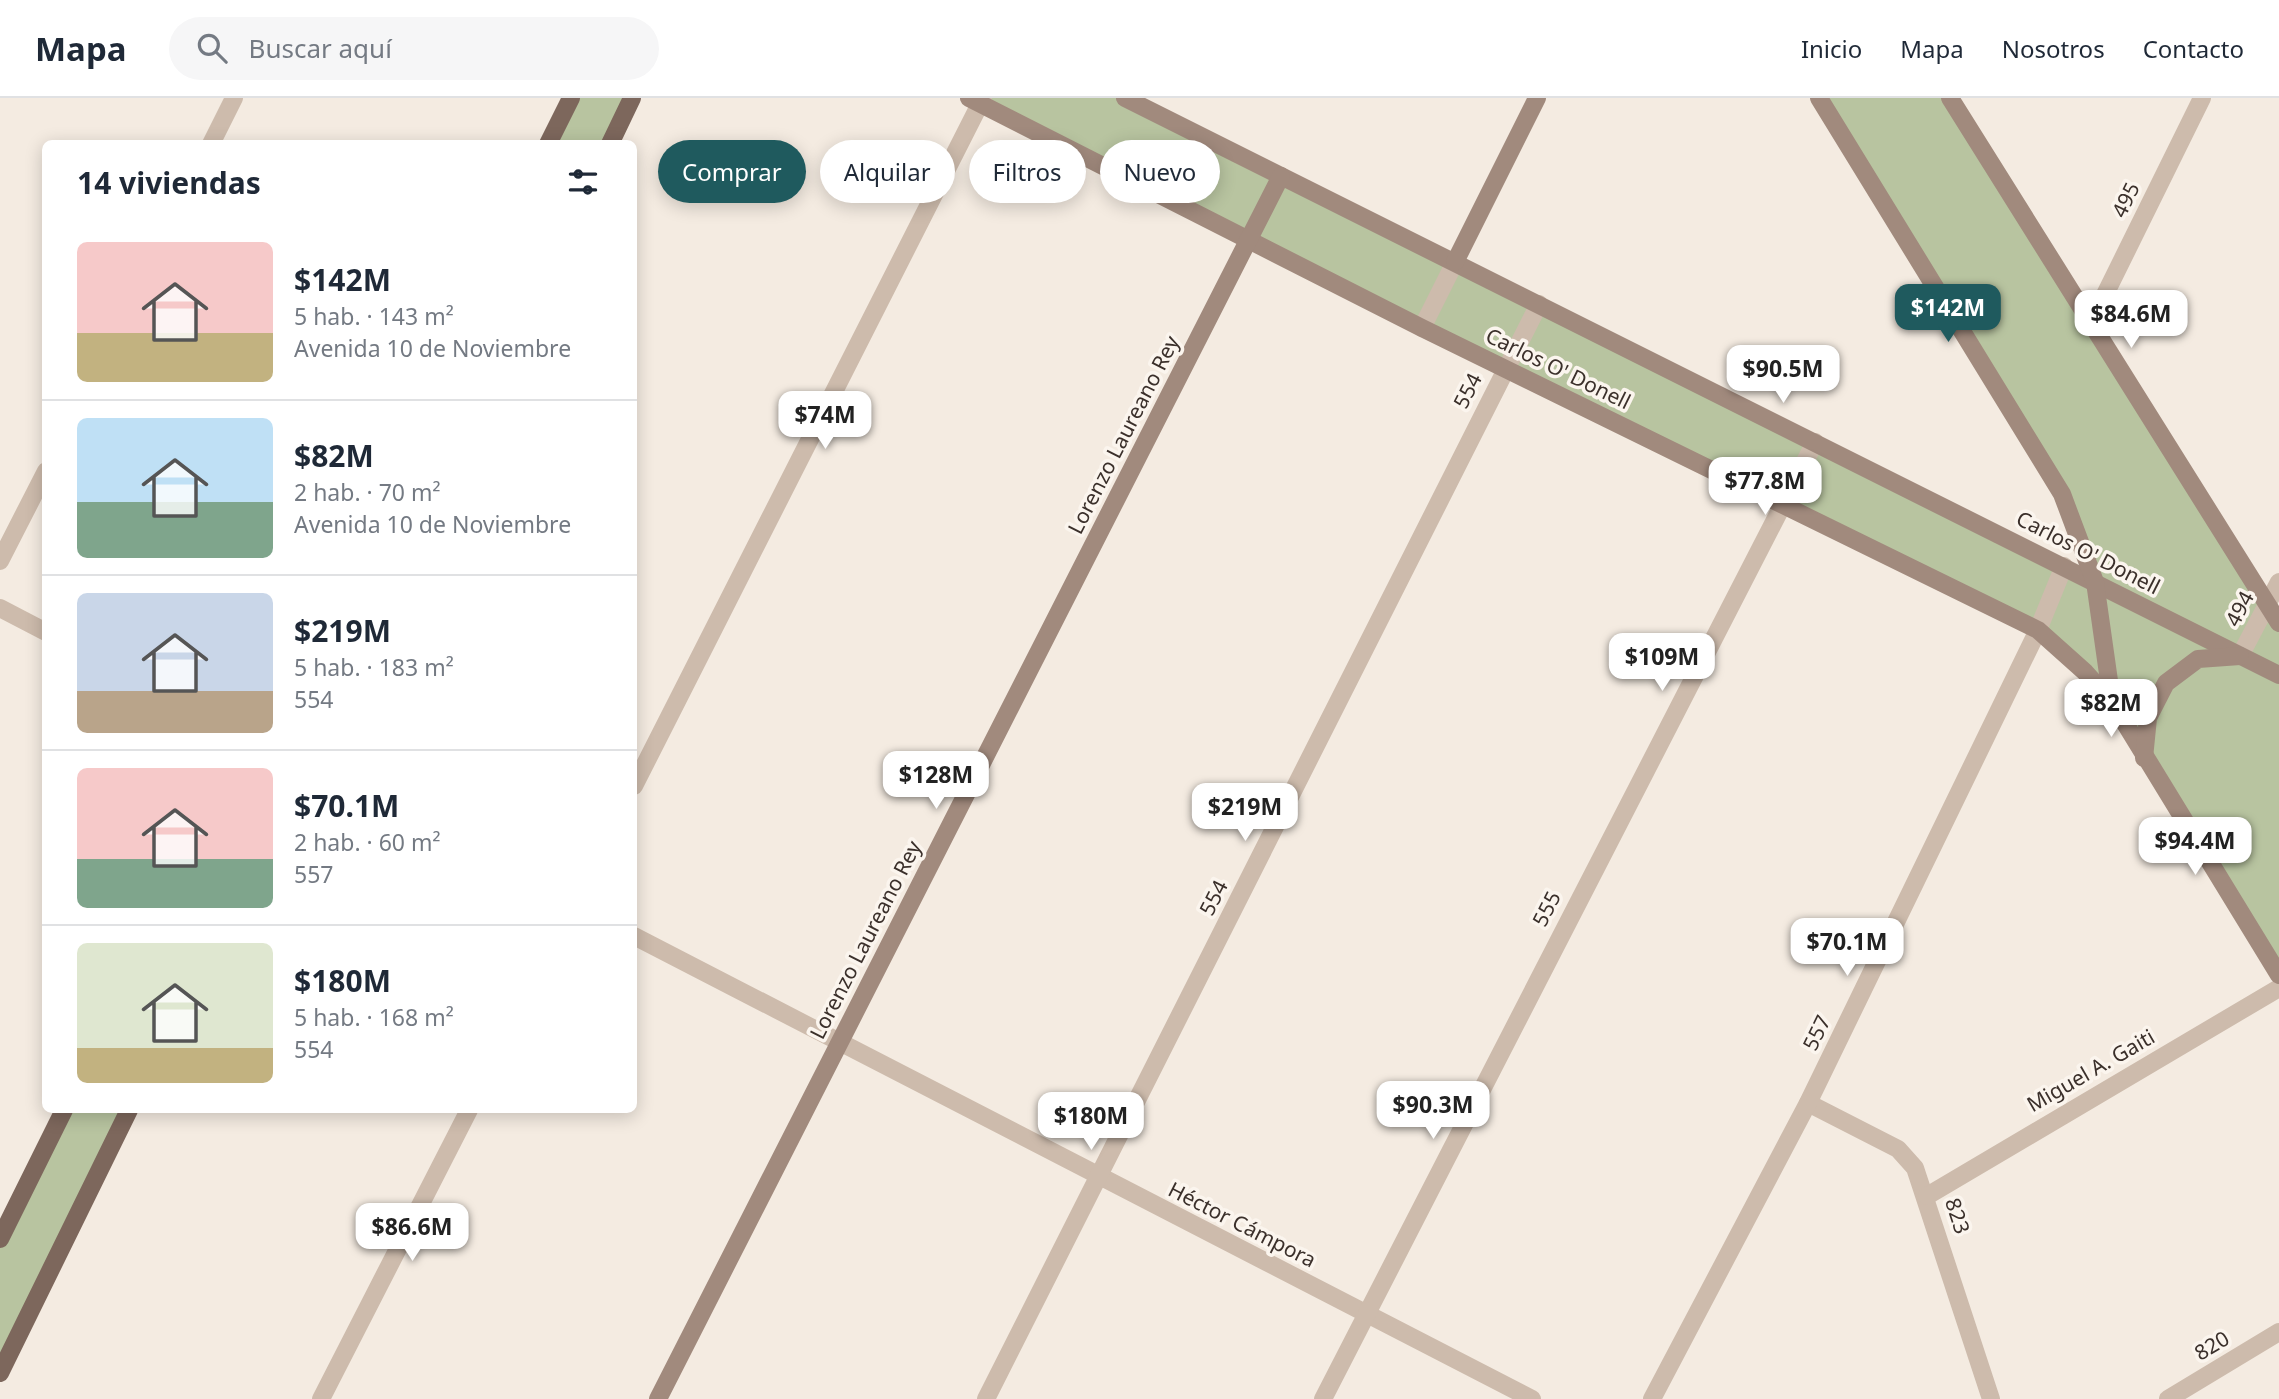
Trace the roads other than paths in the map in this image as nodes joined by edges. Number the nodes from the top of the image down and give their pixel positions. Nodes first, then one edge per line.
1 (234, 98) edge
2 (571, 98) edge
3 (632, 98) edge
4 (1125, 98) edge
5 (1537, 98) edge
6 (1819, 98) edge
7 (1950, 98) edge
8 (2202, 98) edge
9 (977, 100) edge
10 (213, 140) edge
11 (550, 140) edge
12 (612, 140) edge
13 (1281, 176) junction
14 (1249, 241) junction
15 (1455, 262) junction
16 (1539, 304) junction
17 (2091, 323) junction
18 (1422, 328) junction
19 (1505, 368) junction
20 (1815, 442) junction
21 (42, 479) edge
22 (1781, 503) junction
23 (0, 561) edge
24 (2064, 566) junction
25 (2095, 582) junction
26 (2279, 582) edge
27 (2268, 605) junction
28 (0, 608) edge
29 (2279, 623) edge
30 (42, 630) edge
31 (2038, 630) junction
32 (2240, 656) junction
33 (2279, 675) edge
34 (2112, 702) junction
35 (2144, 758) junction
36 (637, 780) edge
37 (637, 938) edge
38 (2279, 975) edge
39 (2279, 988) edge
40 (840, 1042) junction
41 (1808, 1103) junction
42 (62, 1113) edge
43 (128, 1113) edge
44 (467, 1113) edge
45 (1099, 1178) junction
46 (1927, 1196) junction
47 (0, 1238) edge
48 (1367, 1314) junction
49 (2279, 1332) edge
50 (0, 1373) edge
51 (321, 1399) edge
52 (658, 1399) edge
53 (986, 1399) edge
54 (1324, 1399) edge
55 (1532, 1399) edge
56 (1652, 1399) edge
57 (1992, 1399) edge
58 (2168, 1399) edge

1 - 10 street
2 - 11 main road
3 - 12 main road
4 - 13 main road, Carlos O' Donell
5 - 15 main road
6 - 25 main road
7 - 17 main road
8 - 17 street, 495
9 - 14 main road, Carlos O' Donell
9 - 36 street
13 - 14 main road, Lorenzo Laureano Rey
13 - 15 main road, Carlos O' Donell
14 - 18 main road, Carlos O' Donell
14 - 40 main road, Lorenzo Laureano Rey
15 - 16 main road, Carlos O' Donell
15 - 18 street
16 - 19 street, 554
16 - 20 main road, Carlos O' Donell
17 - 27 main road
18 - 19 main road, Carlos O' Donell
19 - 22 main road, Carlos O' Donell
19 - 45 street, 554
20 - 22 street, 555
20 - 24 main road, Carlos O' Donell
21 - 23 street
22 - 31 main road, Carlos O' Donell
22 - 48 street, 555
24 - 25 main road, Carlos O' Donell
24 - 31 street, 557
25 - 32 main road, Carlos O' Donell
25 - 34 main road
26 - 27 street, 494
27 - 29 main road
27 - 32 street, 494
28 - 30 street
31 - 34 main road, Carlos O' Donell
31 - 41 street, 557
32 - 33 main road, Carlos O' Donell
32 - 35 main road
34 - 35 main road
35 - 38 main road
37 - 40 street, Héctor Cámpora
39 - 46 street, Miguel A. Gaiti
40 - 45 street, Héctor Cámpora
40 - 52 main road, Lorenzo Laureano Rey
41 - 46 street, 823
41 - 56 street, 557
42 - 47 main road
43 - 50 main road
44 - 51 street
45 - 48 street, Héctor Cámpora
45 - 53 street, 554
46 - 57 street, 823
48 - 54 street, 555
48 - 55 street, Héctor Cámpora
49 - 58 street, 820

